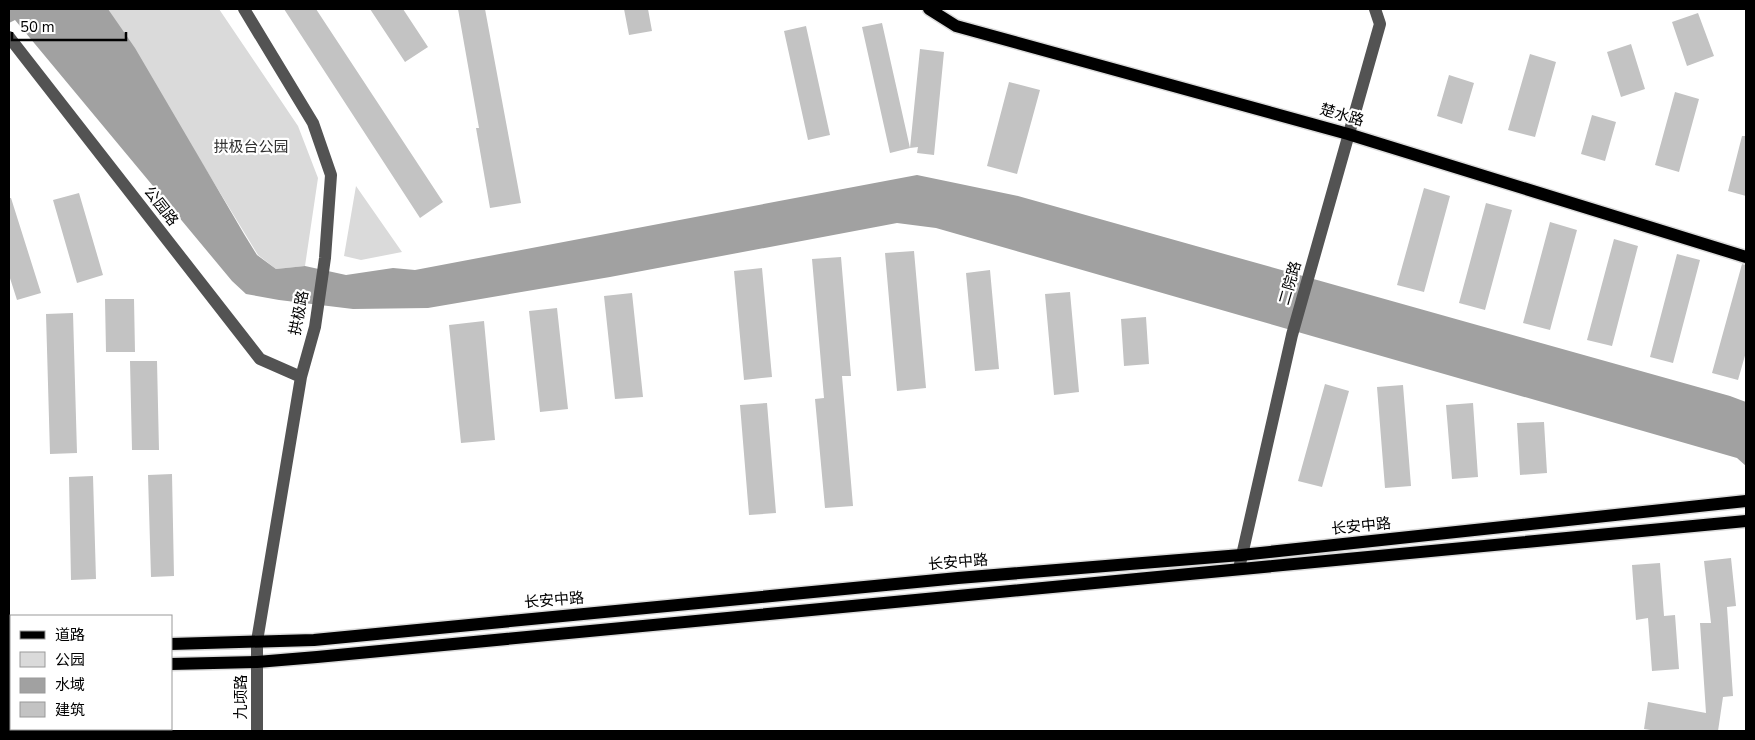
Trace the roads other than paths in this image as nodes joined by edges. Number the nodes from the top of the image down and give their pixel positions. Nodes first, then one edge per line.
1 (244, 9) edge
2 (929, 9) edge
3 (1375, 9) edge
4 (9, 37) edge
5 (1348, 134) junction
6 (1746, 257) edge
7 (301, 377) junction
8 (1746, 501) edge
9 (1746, 521) edge
10 (1241, 555) junction
11 (1240, 569) junction
12 (257, 641) junction
13 (172, 644) edge
14 (257, 662) junction
15 (172, 664) edge
16 (257, 731) edge

1 - 7 street, 拱极路
2 - 5 main road, 楚水路
3 - 5 street, 二院路
4 - 7 street, 公园路
5 - 6 main road, 楚水路
5 - 10 street, 二院路
7 - 12 street, 拱极路
8 - 10 main road, 长安中路
9 - 11 main road
10 - 11 street, 二院路
10 - 12 main road, 长安中路
11 - 14 main road
12 - 13 main road, 长安中路
12 - 14 street, 九顷路
14 - 15 main road
14 - 16 street, 九顷路

